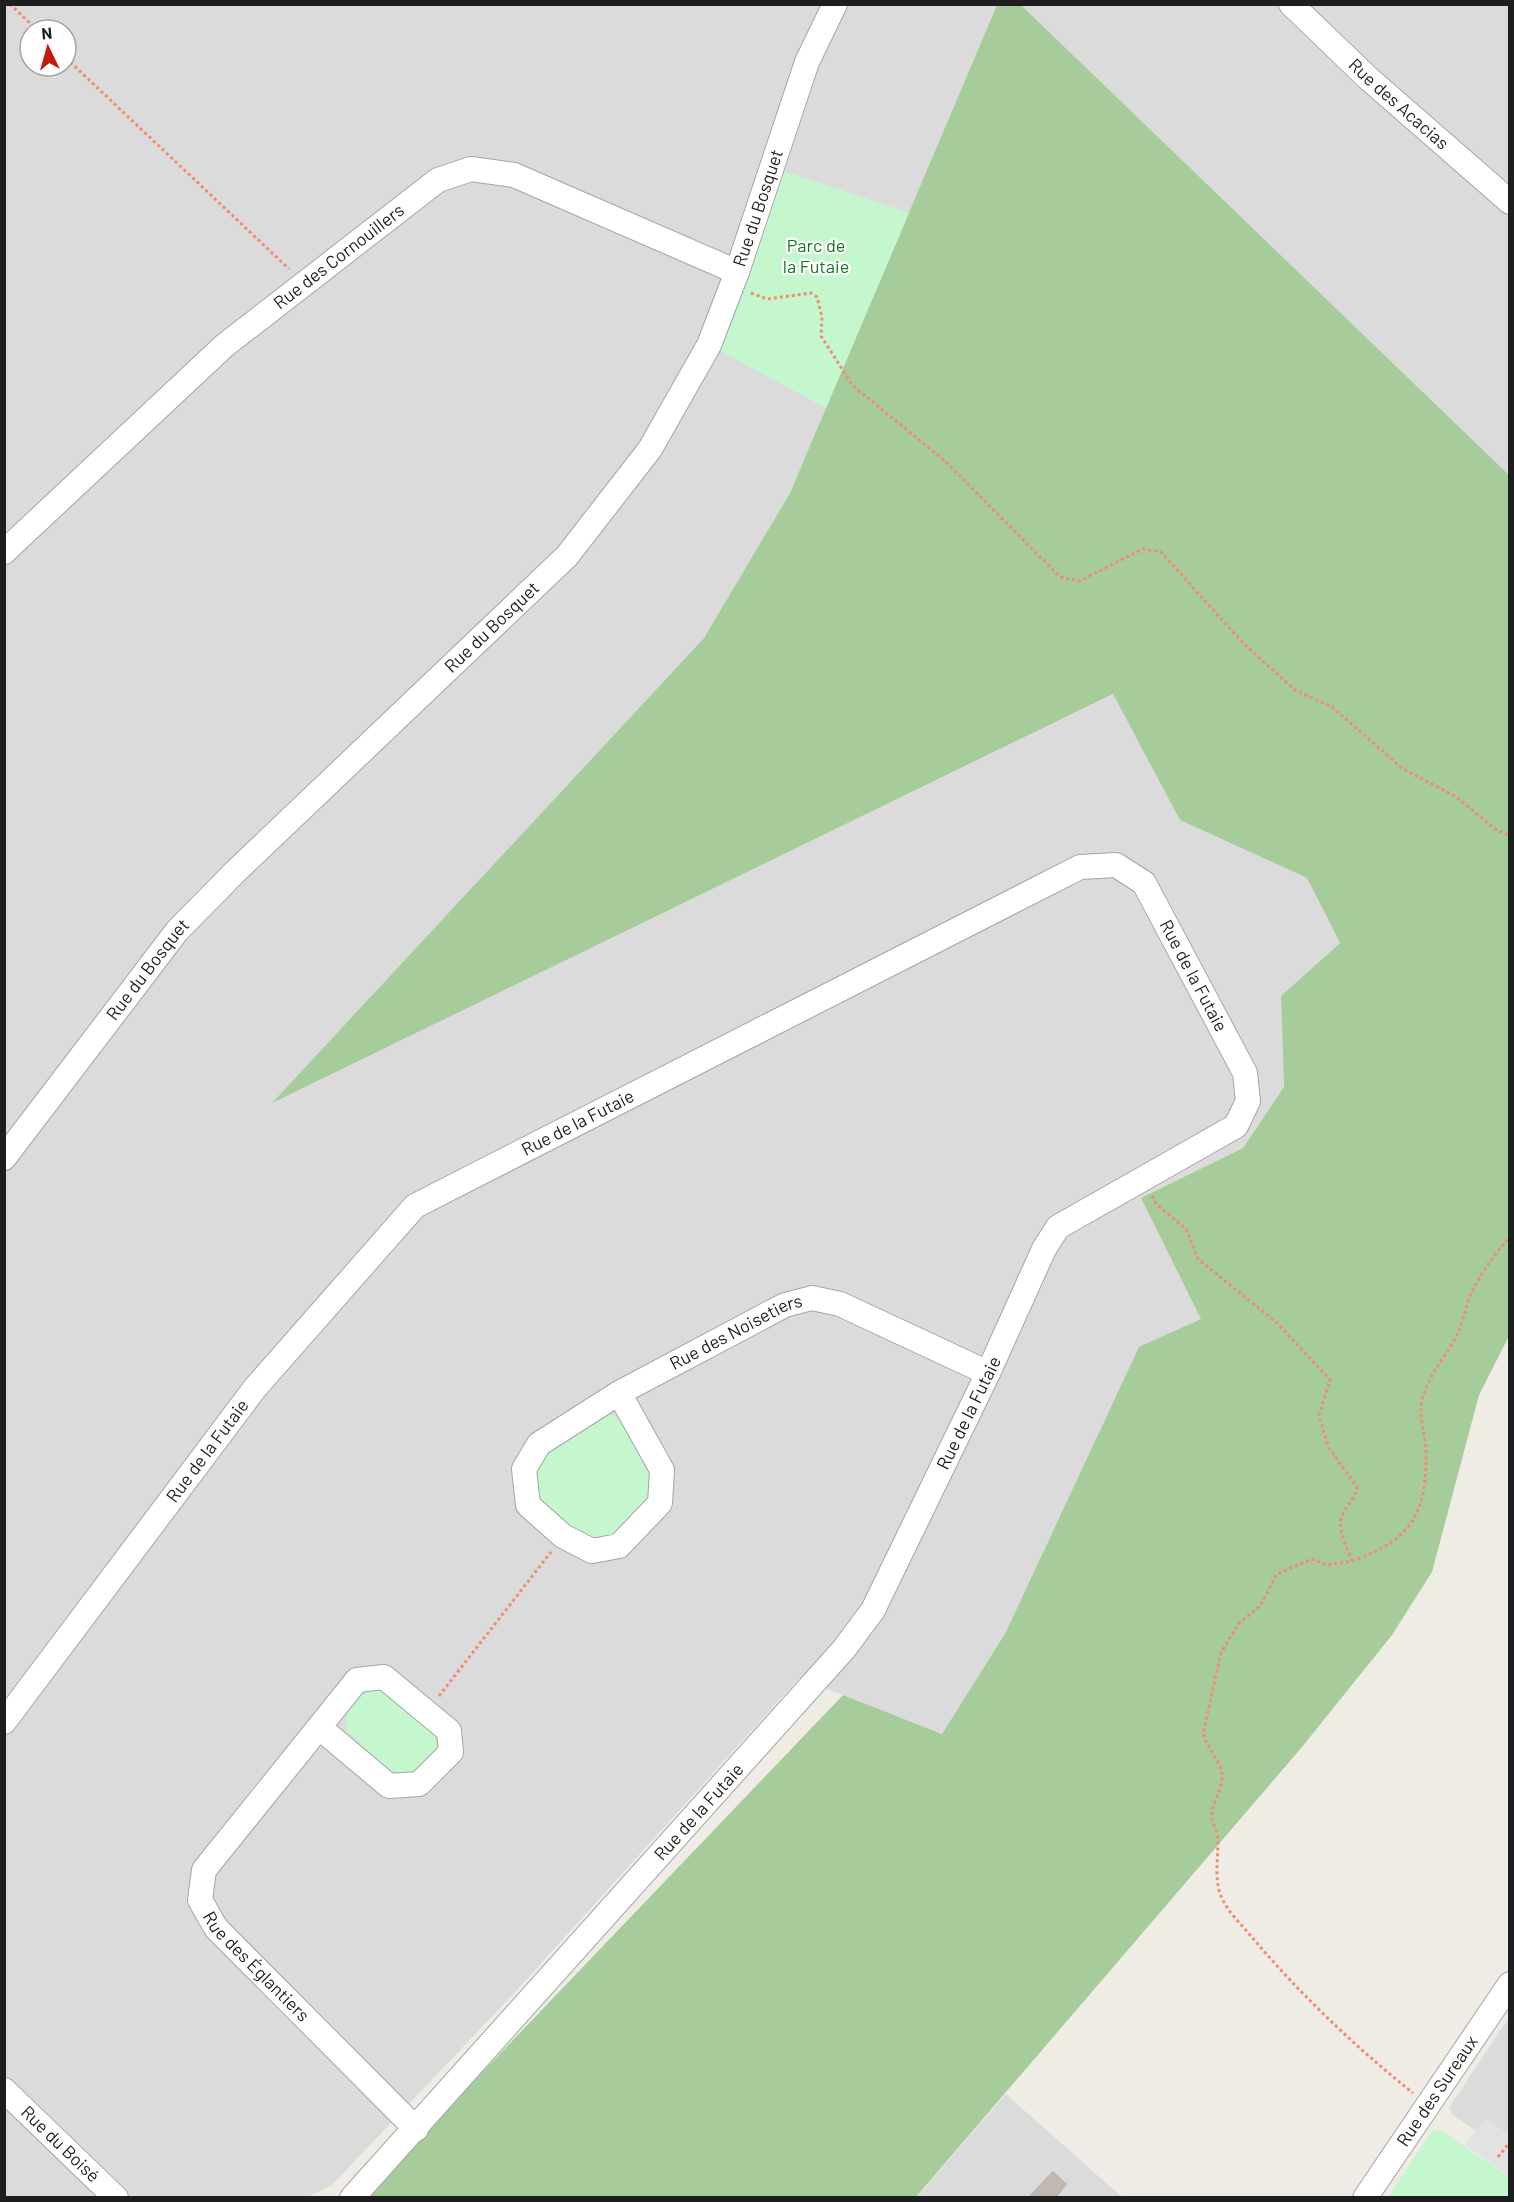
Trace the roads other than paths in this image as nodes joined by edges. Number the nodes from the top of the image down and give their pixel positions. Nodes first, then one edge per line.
1 (835, 4) edge
2 (1291, 4) edge
3 (1509, 202) edge
4 (734, 279) junction
5 (4, 552) edge
6 (4, 1158) edge
7 (988, 1373) junction
8 (619, 1393) junction
9 (4, 1722) edge
10 (320, 1728) junction
11 (1509, 1984) edge
12 (4, 2090) edge
13 (416, 2129) junction
14 (116, 2198) edge
15 (352, 2198) edge
16 (1365, 2198) edge

1 - 4 street, Rue du Bosquet
2 - 3 street, Rue des Acacias
4 - 5 street, Rue des Cornouillers
4 - 6 street, Rue du Bosquet
7 - 8 street, Rue des Noisetiers
7 - 9 street, Rue de la Futaie
7 - 13 street, Rue de la Futaie
8 - 8 street, Rue des Noisetiers
10 - 10 street, Rue des Églantiers
10 - 13 street, Rue des Églantiers
11 - 16 street, Rue des Sureaux
12 - 14 street, Rue du Boisé
13 - 15 street, Rue de la Futaie

